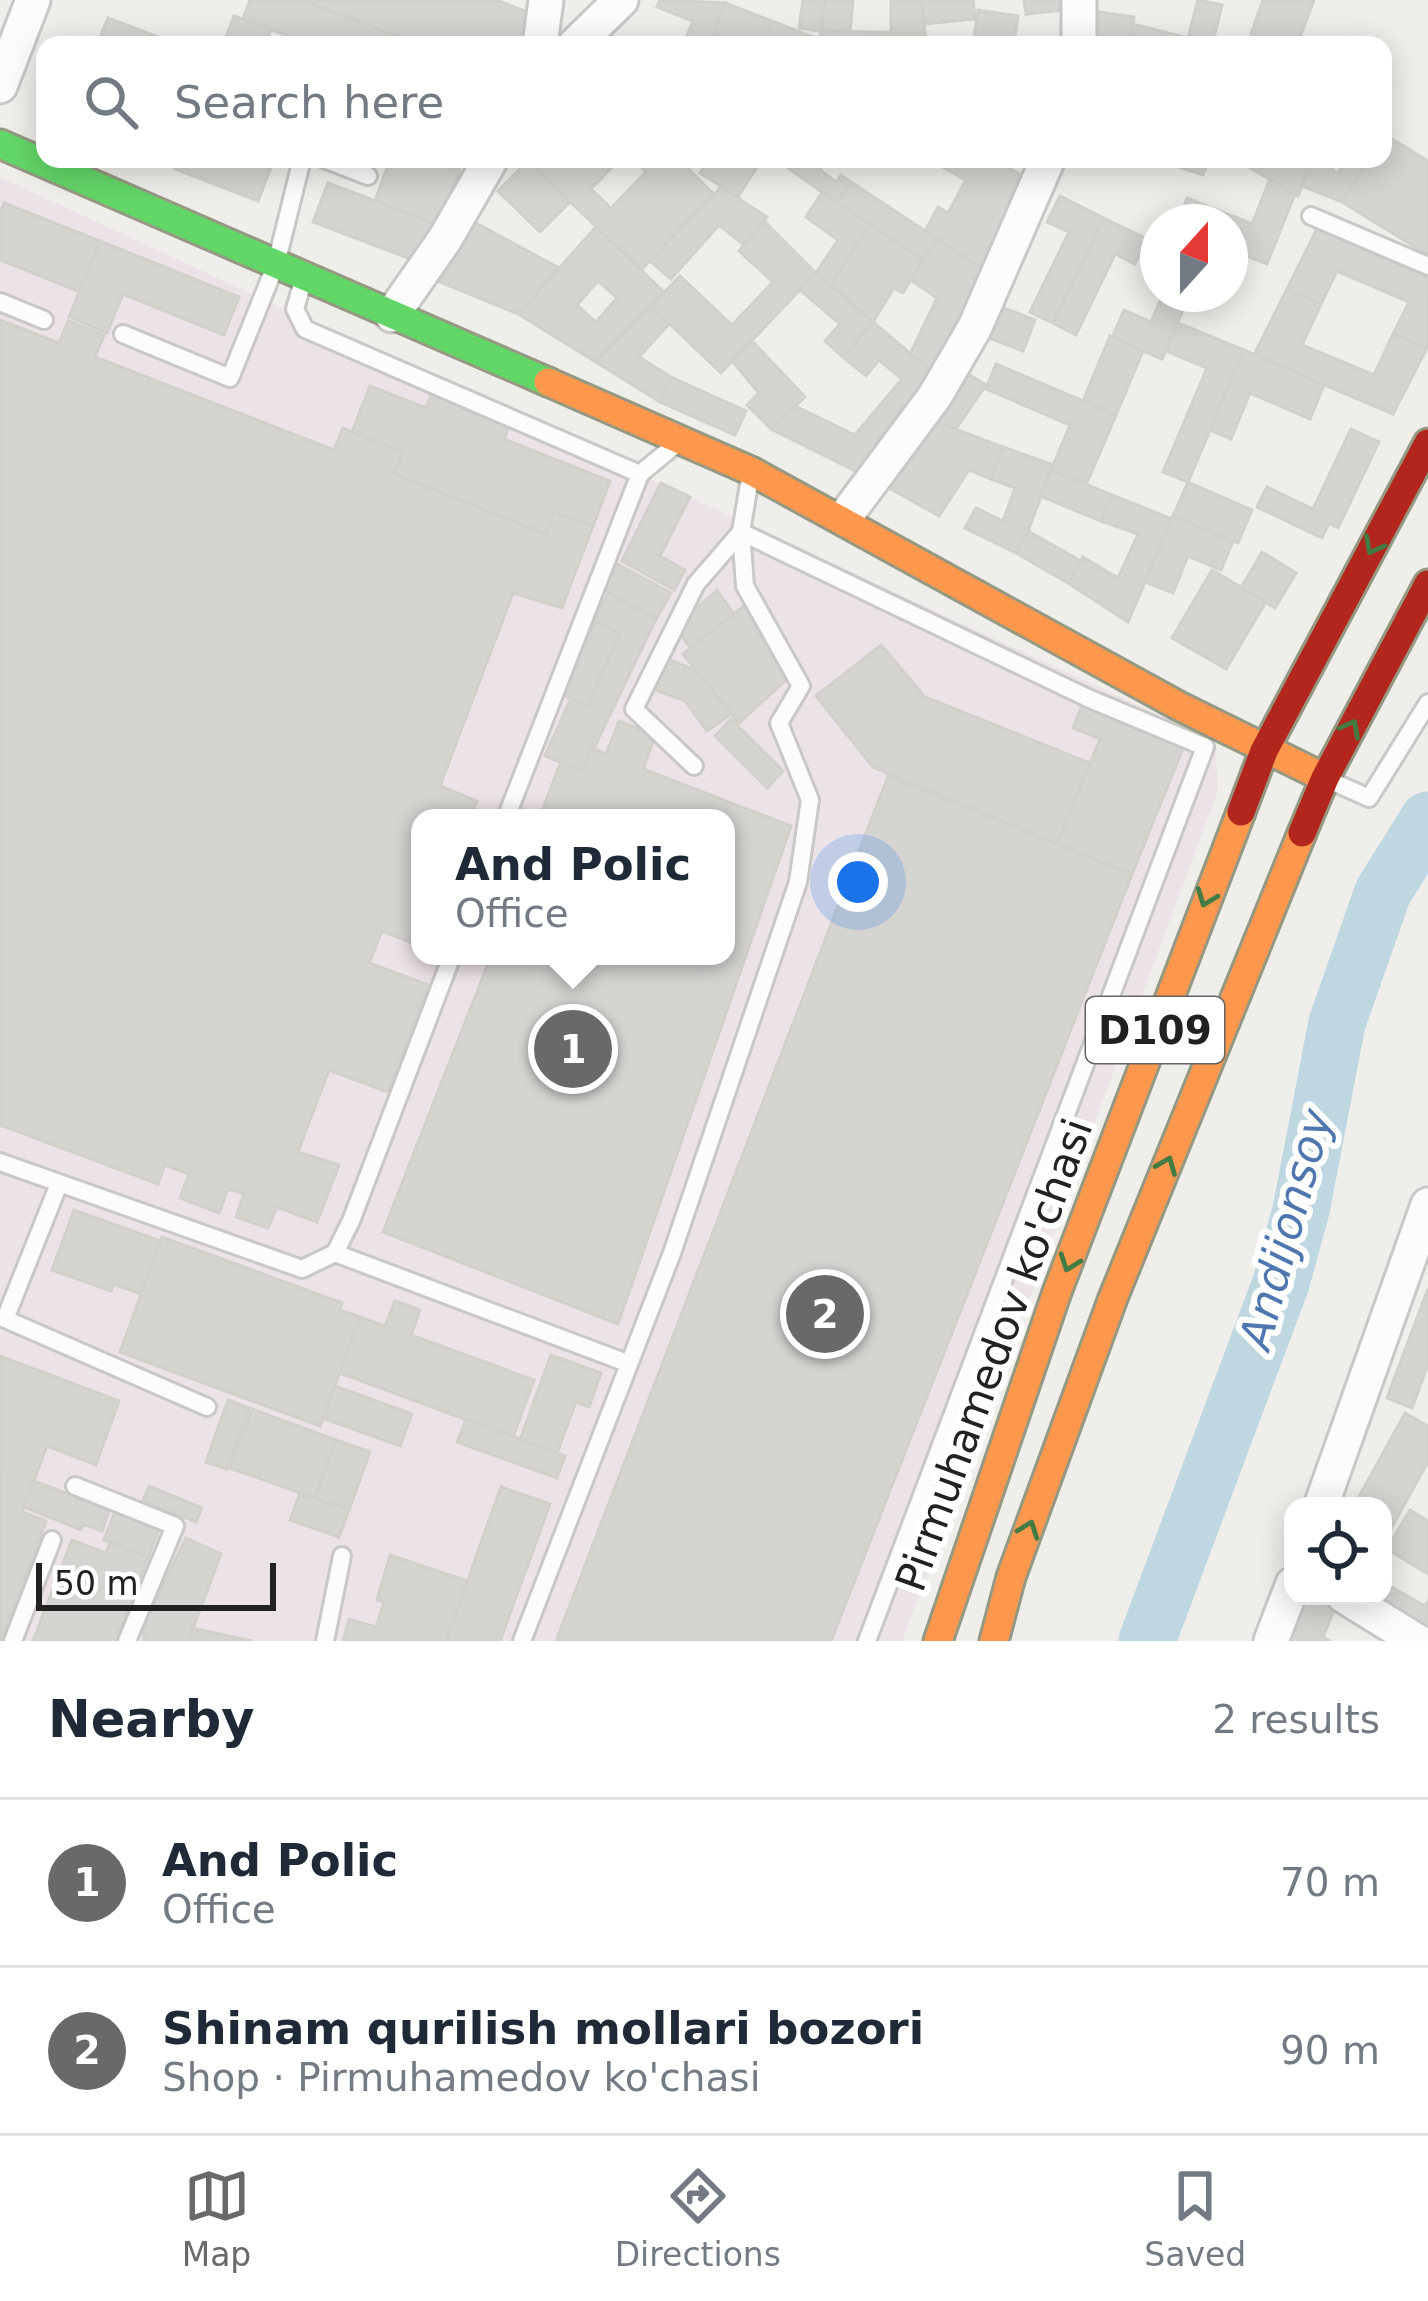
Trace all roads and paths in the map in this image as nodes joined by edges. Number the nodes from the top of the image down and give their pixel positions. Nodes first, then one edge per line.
1 (33, 0) edge
2 (546, 0) edge
3 (622, 0) edge
4 (1079, 0) edge
5 (541, 36) edge
6 (584, 36) edge
7 (1079, 36) edge
8 (0, 86) edge
9 (0, 144) edge
10 (36, 160) edge
11 (55, 168) edge
12 (300, 168) edge
13 (347, 168) edge
14 (486, 168) edge
15 (1044, 168) edge
16 (368, 176) dead end
17 (1312, 216) dead end
18 (276, 264) junction
19 (1428, 266) edge
20 (305, 277) junction
21 (0, 302) edge
22 (392, 315) junction
23 (44, 320) dead end
24 (123, 334) dead end
25 (680, 441) junction
26 (1428, 442) edge
27 (752, 471) junction
28 (640, 474) junction
29 (844, 518) junction
30 (741, 532) junction
31 (1428, 584) edge
32 (1428, 703) edge
33 (1264, 751) junction
34 (694, 766) dead end
35 (1325, 778) junction
36 (510, 809) edge
37 (449, 965) edge
38 (0, 1162) edge
39 (59, 1184) junction
40 (1428, 1204) edge
41 (335, 1253) junction
42 (3, 1318) edge
43 (627, 1363) junction
44 (207, 1407) dead end
45 (75, 1486) dead end
46 (1324, 1497) edge
47 (52, 1540) dead end
48 (342, 1556) dead end
49 (1285, 1605) edge
50 (1359, 1605) edge
51 (14, 1641) edge
52 (127, 1641) edge
53 (325, 1641) edge
54 (522, 1641) edge
55 (867, 1641) edge
56 (938, 1641) edge
57 (994, 1641) edge
58 (1270, 1641) edge
59 (1418, 1641) edge

1 - 8 street
2 - 5 street
3 - 6 street
4 - 7 street
9 - 10 main road
11 - 18 main road
12 - 18 lane
13 - 16 lane
14 - 22 street
15 - 29 street
17 - 19 lane
18 - 20 main road
18 - 24 lane
20 - 22 main road
20 - 28 lane
21 - 23 lane
22 - 25 main road
25 - 27 main road
25 - 28 lane
26 -> 33 main road, Pirmuhamedov ko'chasi / D109
27 - 29 main road
27 - 30 lane
28 - 36 lane
29 - 33 main road
30 - 34 lane
30 - 43 lane
30 - 55 lane
35 -> 31 main road, D109
32 - 35 lane
33 - 35 main road
33 -> 56 main road, Pirmuhamedov ko'chasi / D109
57 -> 35 main road, D109
37 - 41 lane
38 - 39 lane
39 - 41 lane
39 - 42 lane
40 - 46 street
41 - 43 lane
42 - 44 lane
43 - 54 lane
45 - 52 lane
47 - 51 lane
48 - 53 lane
49 - 58 street
50 - 59 street

